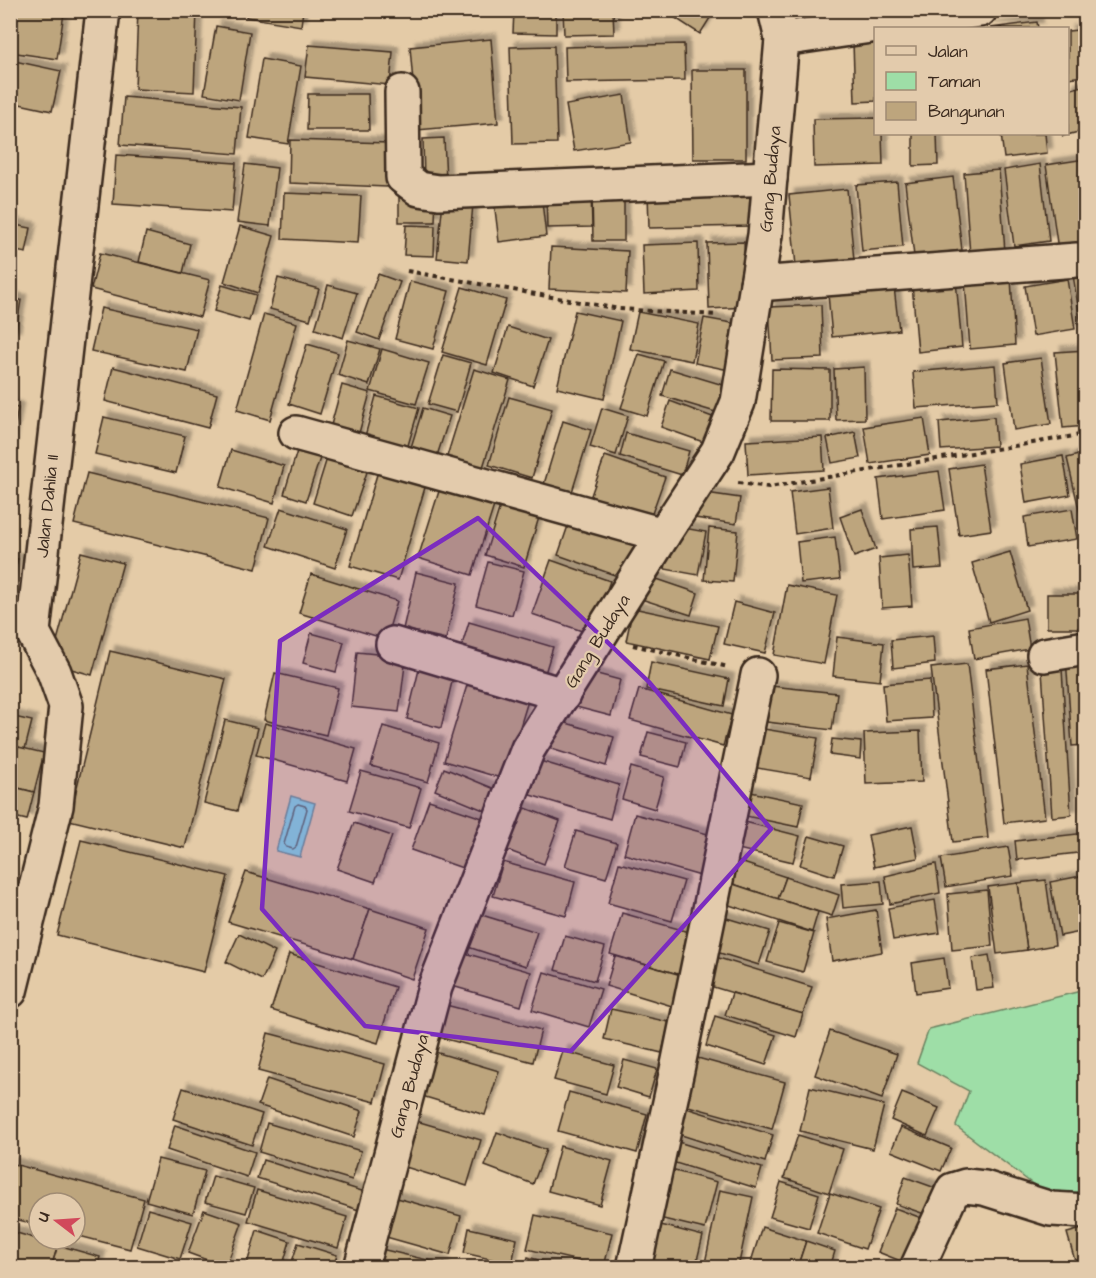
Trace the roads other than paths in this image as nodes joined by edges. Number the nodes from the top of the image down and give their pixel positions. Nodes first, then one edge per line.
1 (103, 10) edge
2 (980, 10) edge
3 (779, 25) edge
4 (402, 92) dead end
5 (770, 178) junction
6 (1077, 260) dead end
7 (757, 284) junction
8 (296, 433) dead end
9 (663, 535) junction
10 (393, 644) dead end
11 (1086, 648) edge
12 (1044, 655) dead end
13 (758, 675) road end
14 (563, 695) junction
15 (10, 991) edge
16 (1086, 1211) edge
17 (361, 1268) edge
18 (634, 1268) edge
19 (917, 1268) edge

1 - 15 street, Jalan Dahlia II
2 - 3 street
3 - 5 street, Gang Budaya
4 - 5 street
5 - 7 street, Gang Budaya
6 - 7 street
7 - 9 street, Gang Budaya
8 - 9 street
9 - 14 street, Gang Budaya
10 - 14 street
11 - 12 street
13 - 18 street
14 - 17 street, Gang Budaya
16 - 19 street

